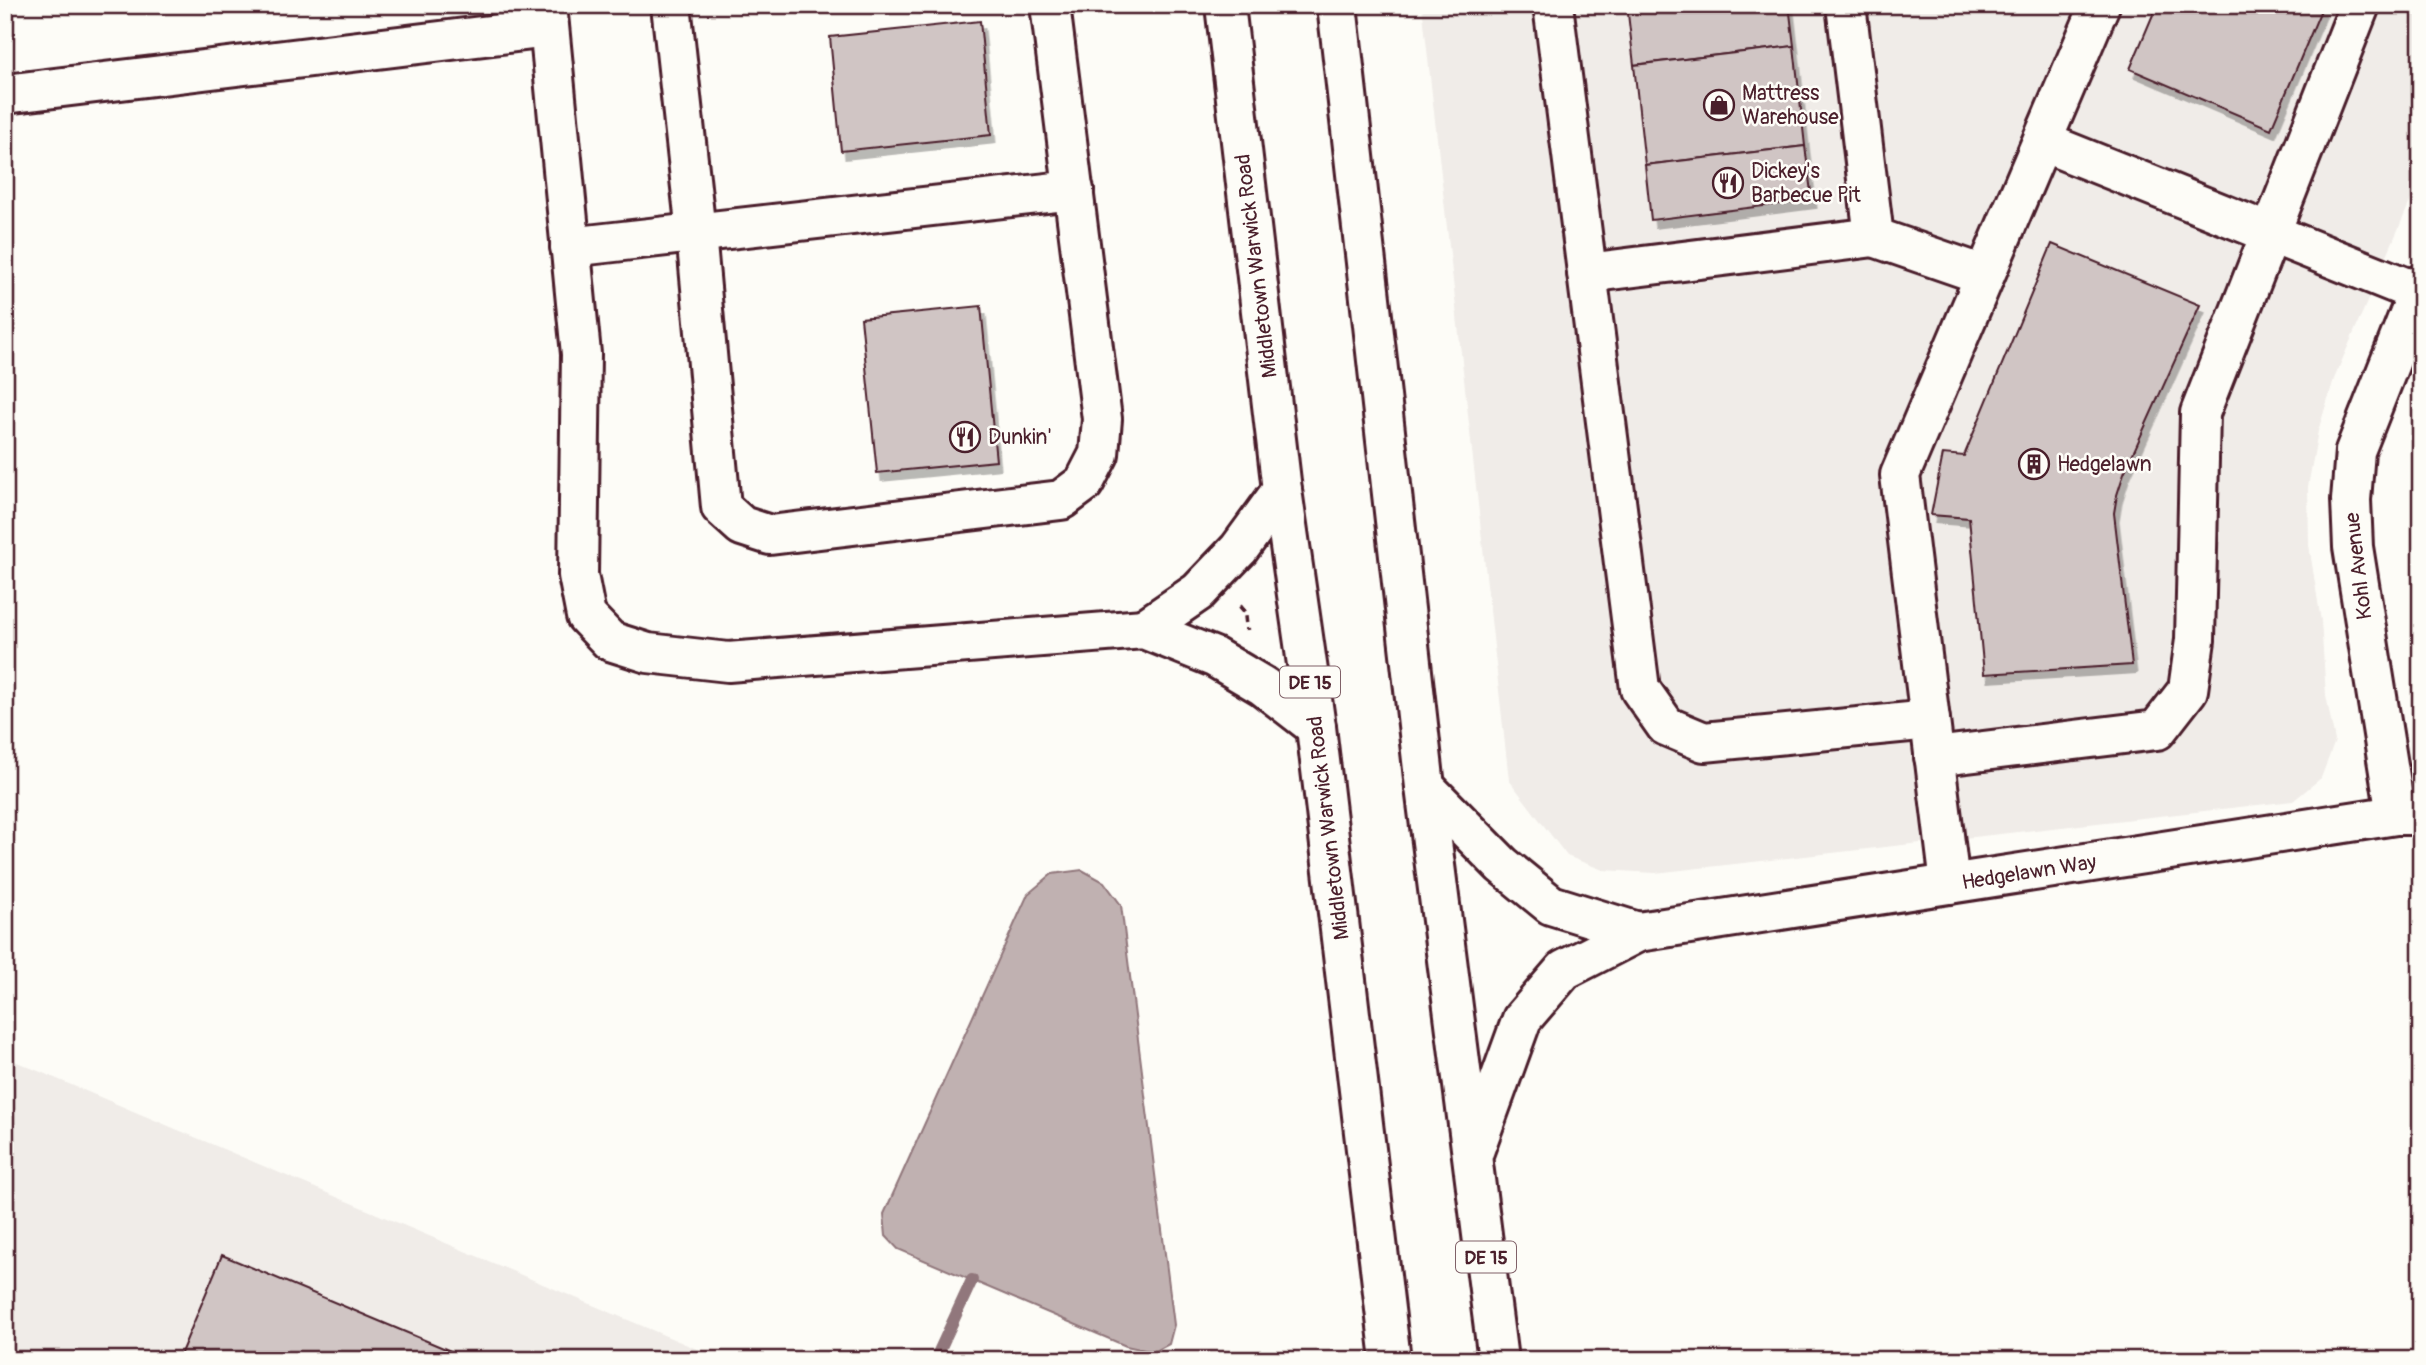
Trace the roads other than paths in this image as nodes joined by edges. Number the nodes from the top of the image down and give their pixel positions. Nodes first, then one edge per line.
1 (671, 5) edge
2 (1050, 5) edge
3 (1225, 5) edge
4 (1337, 5) edge
5 (1553, 5) edge
6 (1846, 5) edge
7 (2099, 5) edge
8 (2360, 5) edge
9 (548, 17) edge
10 (5, 94) edge
11 (2043, 142) junction
12 (1074, 190) junction
13 (696, 233) junction
14 (2269, 235) junction
15 (1874, 237) junction
16 (570, 247) junction
17 (1587, 274) junction
18 (1984, 275) junction
19 (2419, 288) edge
20 (1282, 490) junction
21 (1144, 629) junction
22 (1930, 720) junction
23 (1316, 727) junction
24 (1934, 757) junction
25 (1425, 787) junction
26 (2408, 815) edge
27 (1950, 884) junction
28 (1638, 932) junction
29 (1473, 1154) junction
30 (1391, 1360) edge
31 (1498, 1360) edge

1 - 13 main road
2 - 12 main road
3 - 20 main road, Middletown Warwick Road / DE 15
4 - 25 main road, DE 15
5 - 17 main road
6 - 15 main road
7 - 11 main road
8 - 14 main road
9 - 10 main road
9 - 16 main road
11 - 14 main road
11 - 18 main road
12 - 13 main road
12 - 13 main road
13 - 16 main road
14 - 19 main road
14 - 24 main road
15 - 17 main road
15 - 18 main road
16 - 21 main road
17 - 22 main road
18 - 22 main road
19 - 26 main road, Kohl Avenue
20 - 21 main road
20 - 23 main road, Middletown Warwick Road / DE 15
21 - 23 main road
22 - 24 main road
23 - 30 main road, Middletown Warwick Road / DE 15
24 - 27 main road
25 - 28 main road
25 - 29 main road, DE 15
26 - 27 main road, Hedgelawn Way
27 - 28 main road, Hedgelawn Way
28 - 29 main road
29 - 31 main road, DE 15

